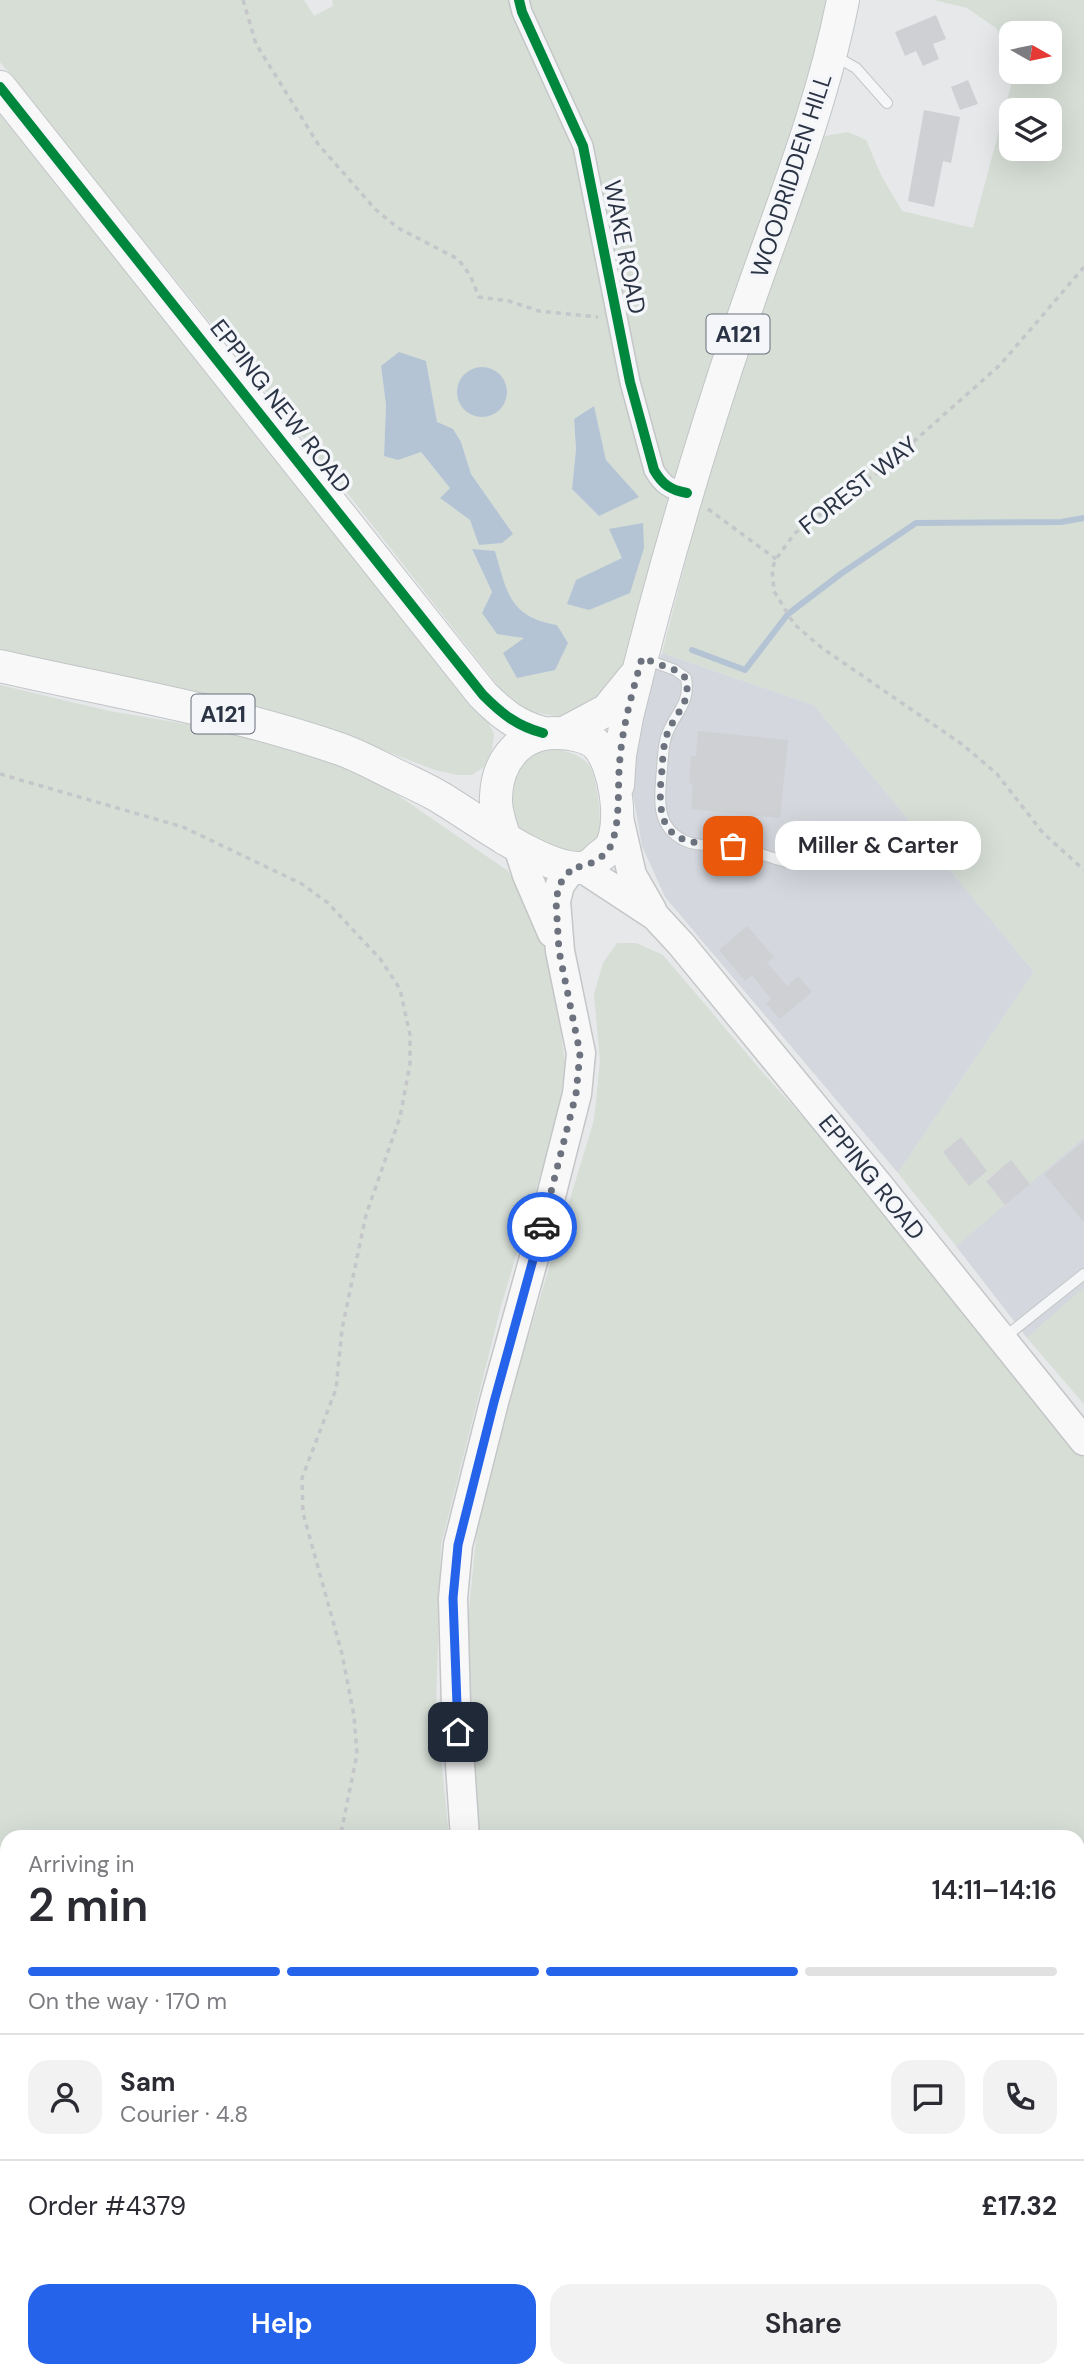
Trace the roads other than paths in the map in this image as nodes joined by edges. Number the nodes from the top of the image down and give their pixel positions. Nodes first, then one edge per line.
1 (519, 0) edge
2 (843, 0) edge
3 (830, 54) junction
4 (0, 87) edge
5 (887, 103) dead end
6 (687, 493) junction
7 (640, 664) junction
8 (0, 666) edge
9 (483, 695) junction
10 (554, 733) junction
11 (503, 764) junction
12 (435, 794) junction
13 (617, 802) junction
14 (512, 843) junction
15 (799, 864) dead end
16 (578, 867) junction
17 (655, 916) junction
18 (559, 951) junction
19 (1084, 1274) edge
20 (1002, 1340) junction
21 (1084, 1441) edge
22 (464, 1830) edge

1 - 6 street, WAKE ROAD
2 - 3 main road, WOODRIDDEN HILL / A121
3 - 5 lane
3 - 6 main road, WOODRIDDEN HILL / A121
4 - 9 main road, EPPING NEW ROAD
6 - 7 main road, WOODRIDDEN HILL / A121
7 - 10 main road, WOODRIDDEN HILL / A121
7 - 13 main road, WOODRIDDEN HILL / A121
7 - 15 lane
8 - 12 main road, A121
9 - 10 main road, EPPING NEW ROAD
9 - 11 main road, EPPING NEW ROAD
10 - 11 main road
10 - 13 main road
11 - 12 main road
11 - 14 main road
12 - 14 main road, A121
13 - 16 main road
13 - 17 main road, EPPING ROAD
14 - 16 main road
14 - 18 main road
16 - 17 main road, EPPING ROAD
16 - 18 main road
17 - 20 main road, EPPING ROAD
18 - 22 main road
19 - 20 lane
20 - 21 main road, EPPING ROAD

